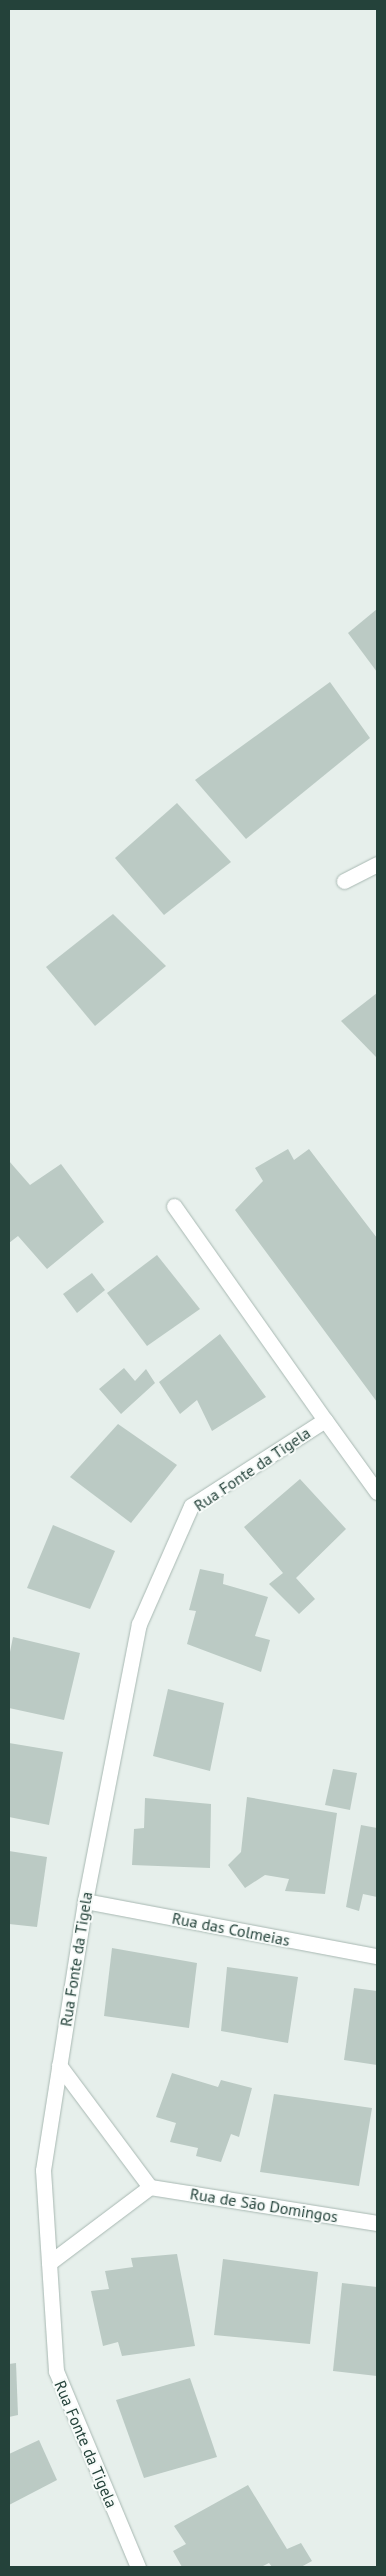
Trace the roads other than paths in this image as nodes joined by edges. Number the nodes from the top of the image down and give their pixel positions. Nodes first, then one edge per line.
1 (377, 864) edge
2 (344, 881) dead end
3 (174, 1206) dead end
4 (325, 1420) junction
5 (377, 1492) edge
6 (85, 1901) junction
7 (377, 1956) edge
8 (59, 2066) junction
9 (150, 2187) junction
10 (377, 2223) edge
11 (49, 2263) junction
12 (138, 2567) edge

1 - 2 street
3 - 4 street, Rua Fonte da Tigela
4 - 5 street, Rua Fonte da Tigela
4 - 6 street, Rua Fonte da Tigela
6 - 7 street, Rua das Colmeias
6 - 8 street, Rua Fonte da Tigela
8 - 9 street
8 - 11 street, Rua Fonte da Tigela
9 - 10 street, Rua de São Domingos
9 - 11 street
11 - 12 street, Rua Fonte da Tigela

